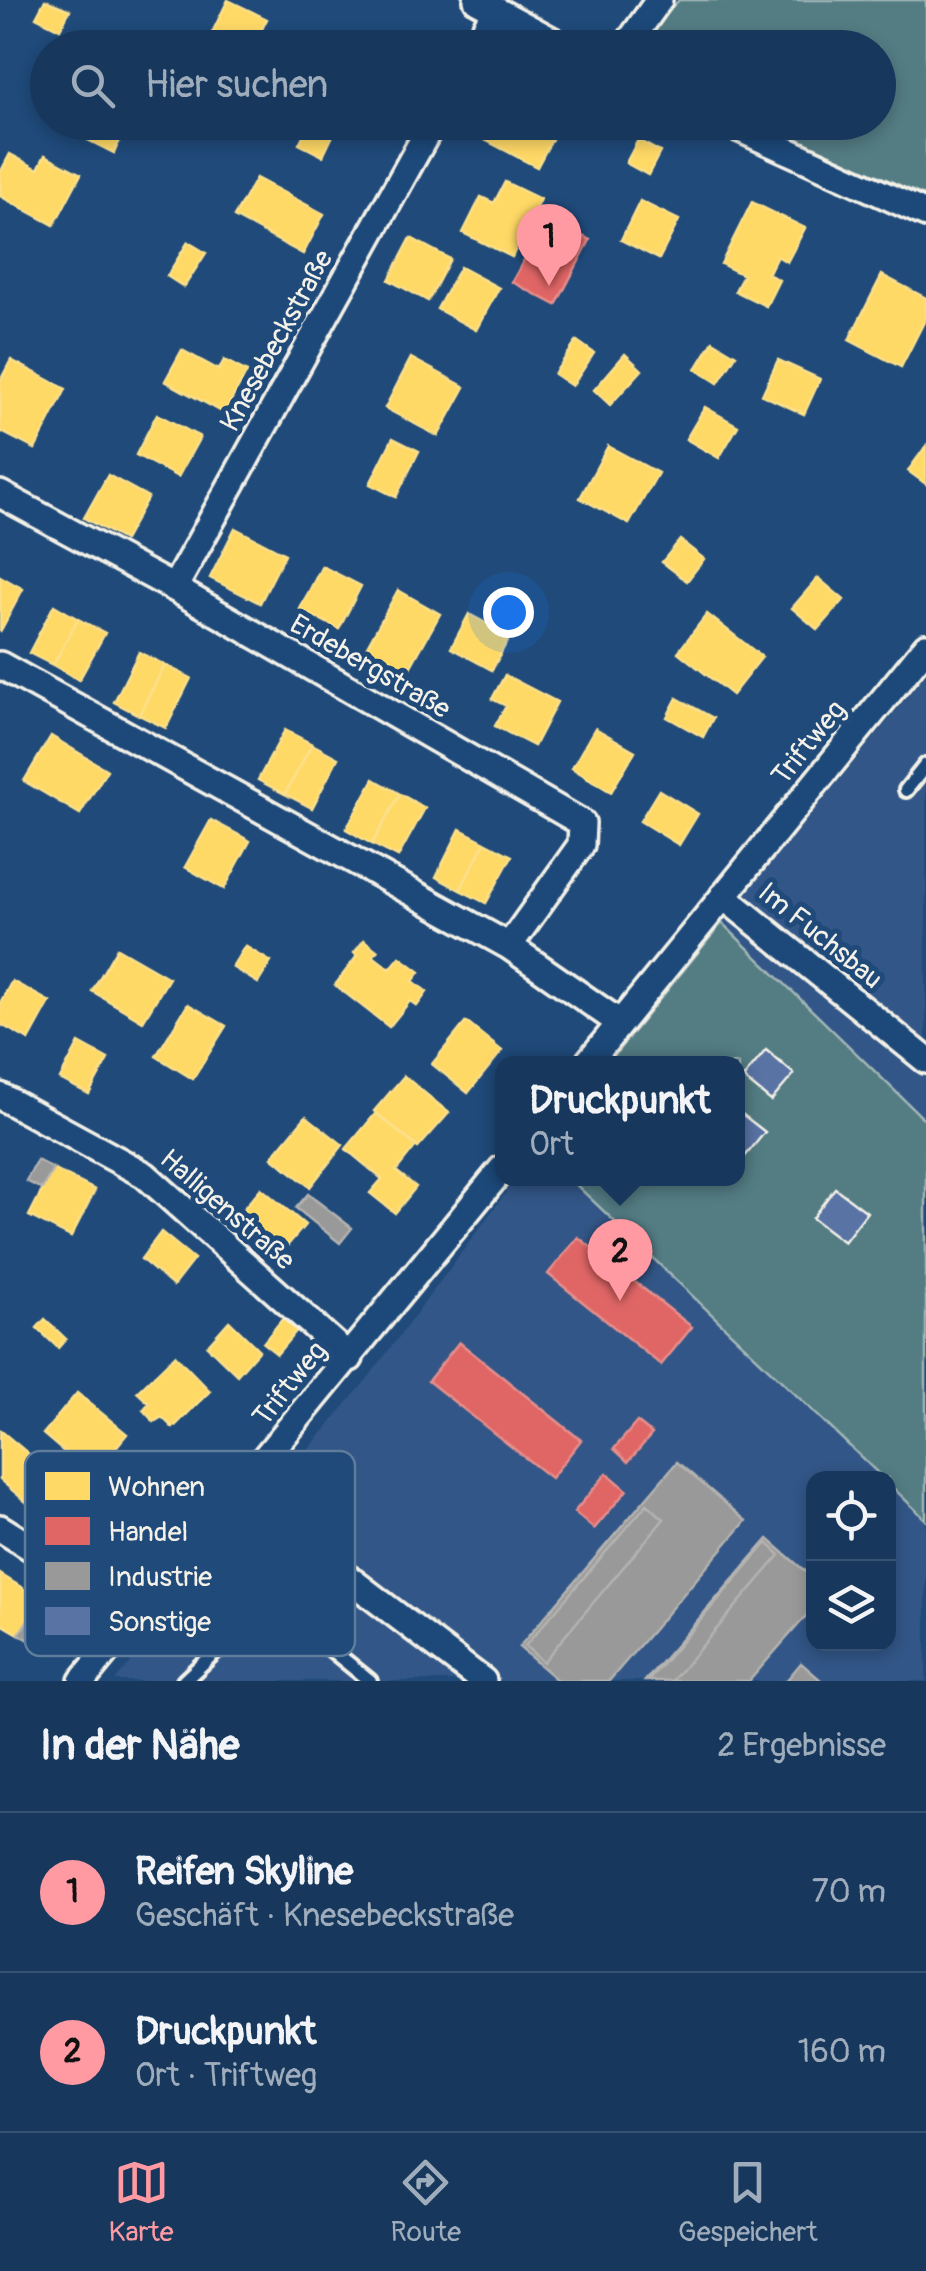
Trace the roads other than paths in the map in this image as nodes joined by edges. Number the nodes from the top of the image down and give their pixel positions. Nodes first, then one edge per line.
1 (659, 0) edge
2 (486, 5) edge
3 (480, 30) edge
4 (533, 30) edge
5 (635, 30) edge
6 (423, 140) edge
7 (764, 140) edge
8 (926, 214) edge
9 (0, 494) edge
10 (174, 588) junction
11 (926, 647) edge
12 (0, 665) edge
13 (926, 766) edge
14 (906, 790) dead end
15 (723, 896) junction
16 (509, 946) junction
17 (620, 1023) junction
18 (593, 1056) edge
19 (926, 1060) edge
20 (0, 1096) edge
21 (495, 1178) edge
22 (350, 1358) junction
23 (273, 1451) edge
24 (0, 1528) edge
25 (25, 1544) edge
26 (355, 1583) edge
27 (103, 1656) edge
28 (210, 1656) edge
29 (339, 1656) edge
30 (82, 1681) edge
31 (184, 1681) edge
32 (370, 1681) edge
33 (483, 1681) edge

1 - 5 street
2 - 3 street
2 - 4 street
6 - 10 street, Knesebeckstraße
7 - 8 street
9 - 10 street, Erdebergstraße
10 - 16 street, Erdebergstraße
11 - 15 street, Triftweg
12 - 16 street
13 - 14 lane
15 - 17 street, Triftweg
15 - 19 street, Im Fuchsbau
16 - 17 street
17 - 18 street, Triftweg
20 - 22 street, Halligenstraße
21 - 22 street, Triftweg
22 - 23 street, Triftweg
24 - 25 street
26 - 33 street
27 - 30 street, Triftweg
28 - 31 lane
29 - 32 lane

